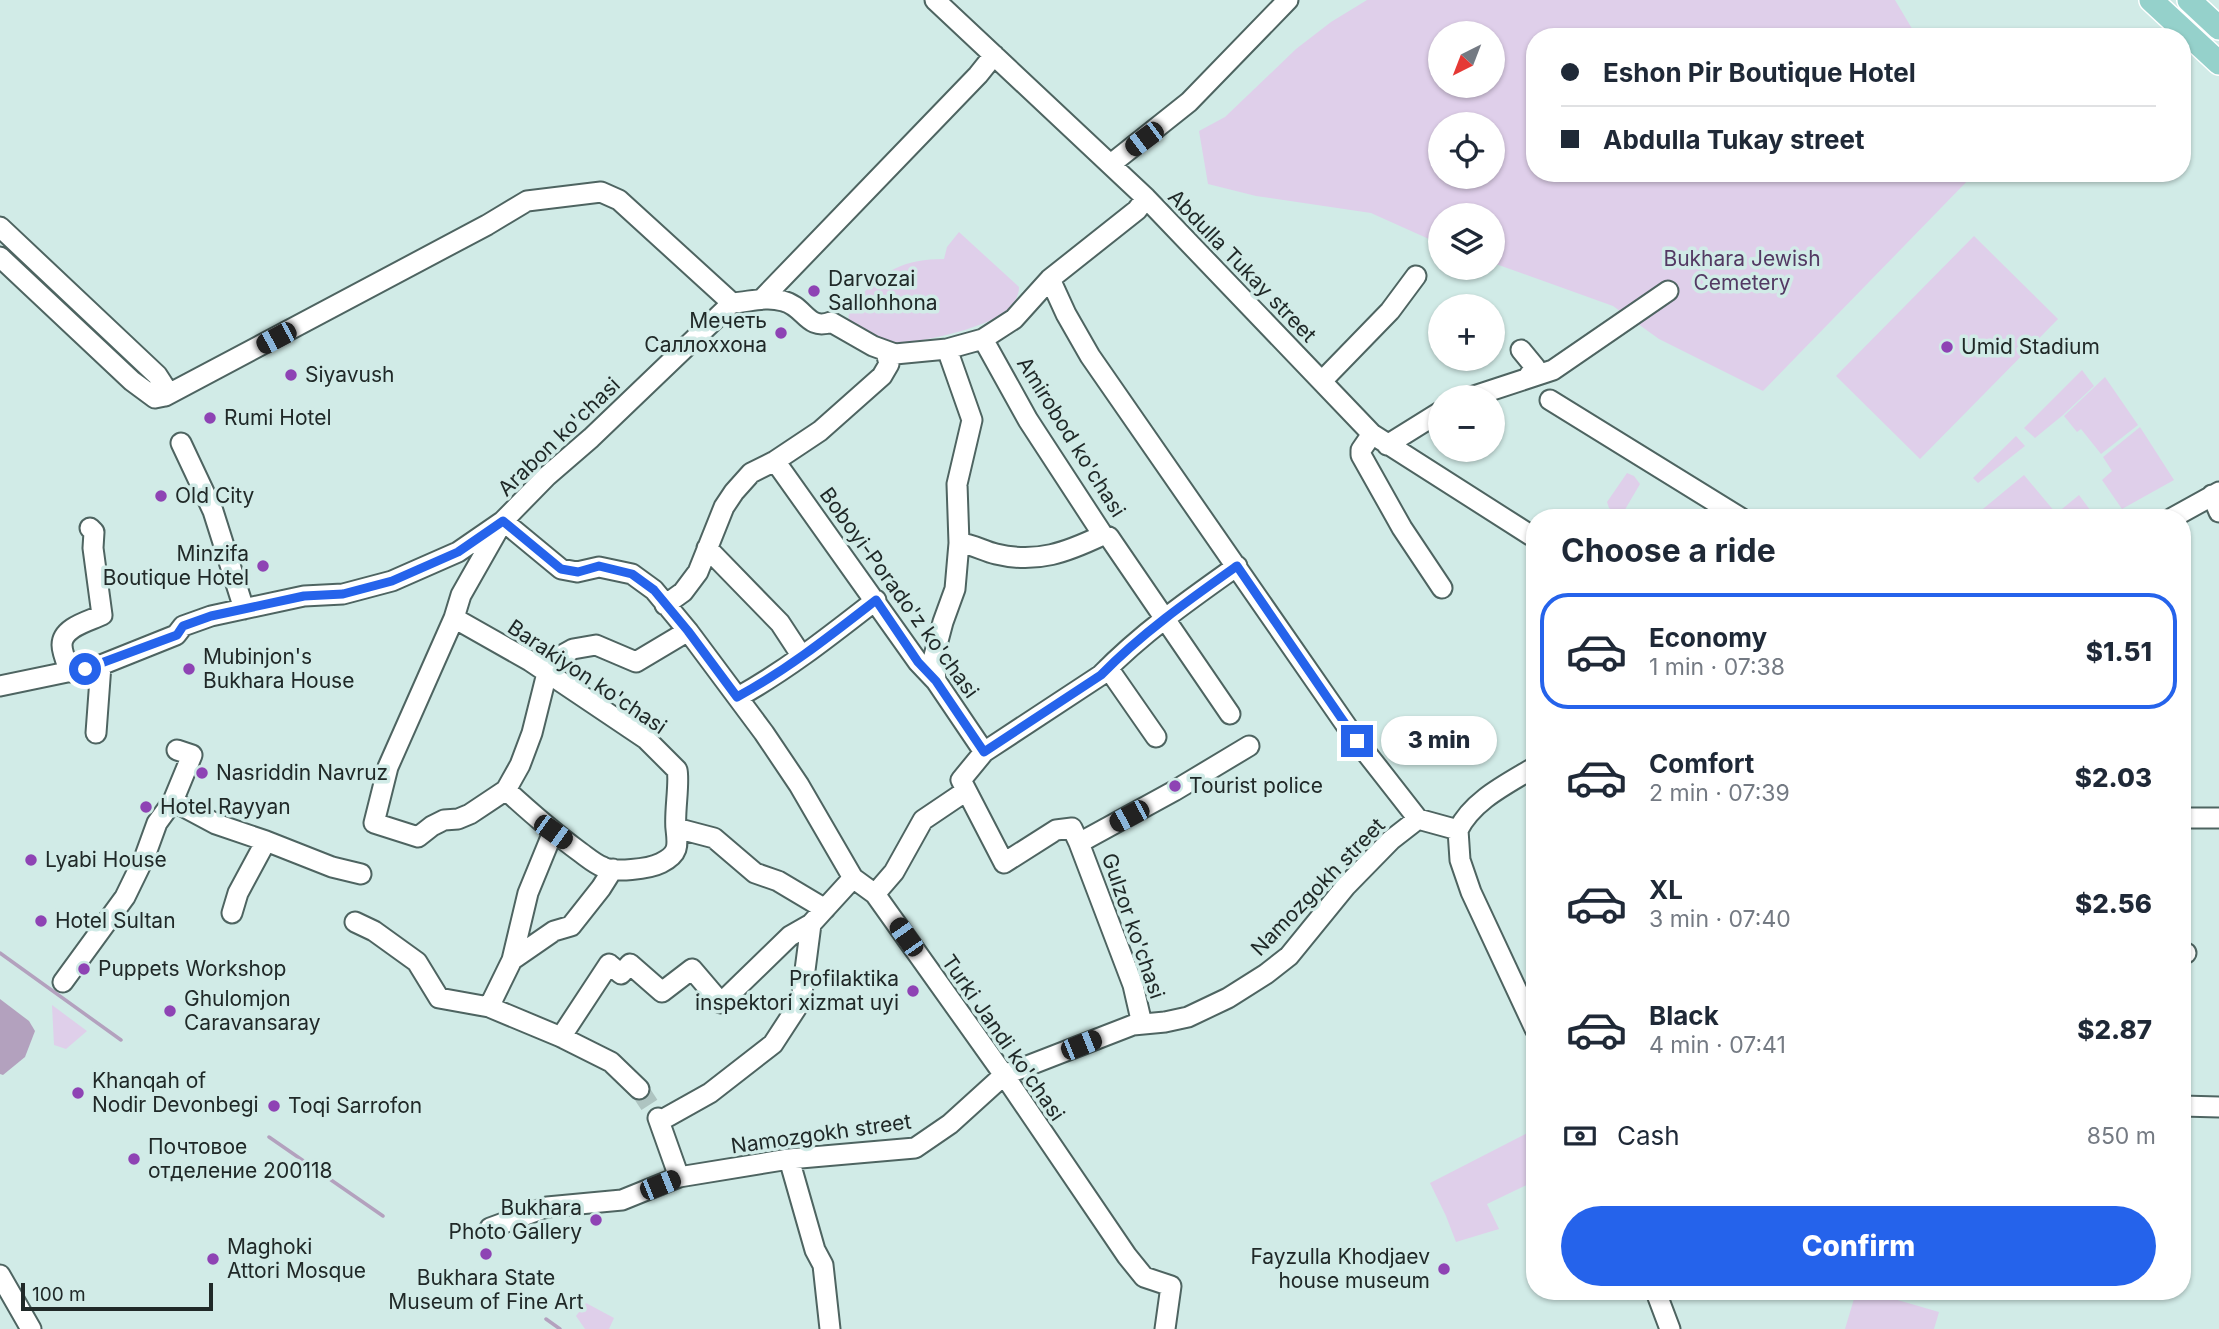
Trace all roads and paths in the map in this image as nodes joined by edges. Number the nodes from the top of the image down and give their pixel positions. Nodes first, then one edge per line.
1 (935, 0) edge
2 (1288, 0) edge
3 (2151, 0) edge
4 (2189, 0) edge
5 (2181, 28) edge
6 (2219, 28) edge
7 (2191, 37) edge
8 (994, 55) junction
9 (2219, 63) edge
10 (1111, 164) junction
11 (1146, 198) junction
12 (0, 227) edge
13 (0, 257) edge
14 (1416, 276) dead end
15 (1050, 279) junction
16 (1668, 291) dead end
17 (763, 298) junction
18 (732, 303) junction
19 (989, 346) junction
20 (947, 349) junction
21 (1521, 350) dead end
22 (886, 352) junction
23 (1528, 377) junction
24 (1322, 381) junction
25 (1505, 385) edge
26 (165, 396) junction
27 (1550, 400) dead end
28 (1428, 418) edge
29 (1379, 440) junction
30 (181, 443) dead end
31 (775, 461) junction
32 (2217, 500) edge
33 (1726, 509) edge
34 (2191, 510) edge
35 (503, 521) junction
36 (90, 528) dead end
37 (1526, 532) edge
38 (1103, 535) junction
39 (959, 543) junction
40 (707, 548) junction
41 (1237, 566) junction
42 (1442, 588) dead end
43 (876, 600) junction
44 (665, 605) junction
45 (244, 609) junction
46 (1166, 617) junction
47 (454, 618) junction
48 (688, 631) junction
49 (802, 655) junction
50 (101, 665) junction
51 (1108, 668) junction
52 (69, 672) junction
53 (547, 673) junction
54 (936, 681) junction
55 (0, 686) edge
56 (737, 697) junction
57 (1230, 714) dead end
58 (96, 733) dead end
59 (1156, 737) dead end
60 (1249, 746) dead end
61 (177, 750) dead end
62 (984, 752) junction
63 (1526, 773) edge
64 (506, 790) junction
65 (966, 790) junction
66 (173, 801) junction
67 (2191, 818) edge
68 (2219, 818) edge
69 (1419, 819) junction
70 (676, 828) junction
71 (1458, 830) junction
72 (553, 832) junction
73 (266, 841) junction
74 (1079, 843) junction
75 (613, 869) junction
76 (361, 874) dead end
77 (853, 878) junction
78 (875, 894) junction
79 (232, 913) dead end
80 (818, 916) junction
81 (355, 922) dead end
82 (512, 960) junction
83 (62, 982) dead end
84 (489, 1007) junction
85 (1526, 1010) edge
86 (1142, 1024) junction
87 (561, 1037) junction
88 (1004, 1075) junction
89 (639, 1089) tunnel mouth
90 (2191, 1106) edge
91 (2219, 1107) edge
92 (789, 1159) junction
93 (679, 1177) junction
94 (490, 1228) dead end
95 (0, 1275) edge
96 (1659, 1300) edge
97 (31, 1329) edge
98 (830, 1329) edge
99 (1165, 1329) edge
100 (1670, 1329) edge

1 - 8 street, Abdulla Tukay street
2 - 10 street
3 - 5 main road
4 - 6 main road
7 - 9 main road
8 - 10 street, Abdulla Tukay street
8 - 17 street
10 - 11 street, Abdulla Tukay street
11 - 15 street
11 - 24 street, Abdulla Tukay street
12 - 26 street
13 - 26 street
14 - 24 street
15 - 19 street
15 - 41 street
16 - 23 street
17 - 18 street
17 - 22 street
18 - 26 street
18 - 35 street, Arabon ko'chasi
19 - 20 street
19 - 38 street, Amirobod ko'chasi
20 - 22 street
20 - 39 street
21 - 23 street
22 - 31 street
23 - 25 street
24 - 29 street, Abdulla Tukay street
27 - 33 street
28 - 29 street
29 - 37 street, Abdulla Tukay street
29 - 42 street
30 - 45 street
31 - 40 street
31 - 43 street, Boboyi-Porado'z ko'chasi
32 - 34 street
35 - 44 street, Turki Jandi ko'chasi
35 - 45 street
35 - 47 street, Arabon ko'chasi
36 - 52 street
38 - 39 street
38 - 46 street, Amirobod ko'chasi
39 - 54 street
40 - 44 street
40 - 49 street
41 - 46 street
41 - 69 street
43 - 49 street
43 - 54 street, Boboyi-Porado'z ko'chasi
44 - 48 street, Turki Jandi ko'chasi
45 - 50 street
46 - 51 street
46 - 57 street, Amirobod ko'chasi
47 - 53 street, Barakiyon ko'chasi
47 - 64 street, Arabon ko'chasi
48 - 53 street
48 - 56 street, Turki Jandi ko'chasi
49 - 56 street
50 - 52 street
50 - 58 street
51 - 59 street
51 - 62 street
52 - 55 street
53 - 64 street
53 - 70 street, Barakiyon ko'chasi
54 - 62 street, Boboyi-Porado'z ko'chasi
56 - 77 street, Turki Jandi ko'chasi
60 - 74 street
61 - 66 street
62 - 65 street
63 - 71 street
64 - 72 street
65 - 74 street
65 - 78 street
66 - 73 street
66 - 83 street
67 - 68 street
69 - 71 street, Namozgokh street
69 - 86 street, Namozgokh street
70 - 75 street, Barakiyon ko'chasi
70 - 80 street
71 - 85 street
72 - 75 street
72 - 82 street
73 - 76 street
73 - 79 street
74 - 86 street, Gulzor ko'chasi
75 - 82 street
77 - 78 street, Turki Jandi ko'chasi
77 - 80 street
78 - 88 street, Turki Jandi ko'chasi
80 - 87 street
80 - 93 street
81 - 84 street
82 - 84 street
84 - 87 street
86 - 88 street, Namozgokh street
87 - 89 street
88 - 92 street, Namozgokh street
88 - 99 street, Turki Jandi ko'chasi
90 - 91 street
92 - 93 street, Namozgokh street
92 - 98 street
93 - 94 street, Namozgokh street
95 - 97 street
96 - 100 street

